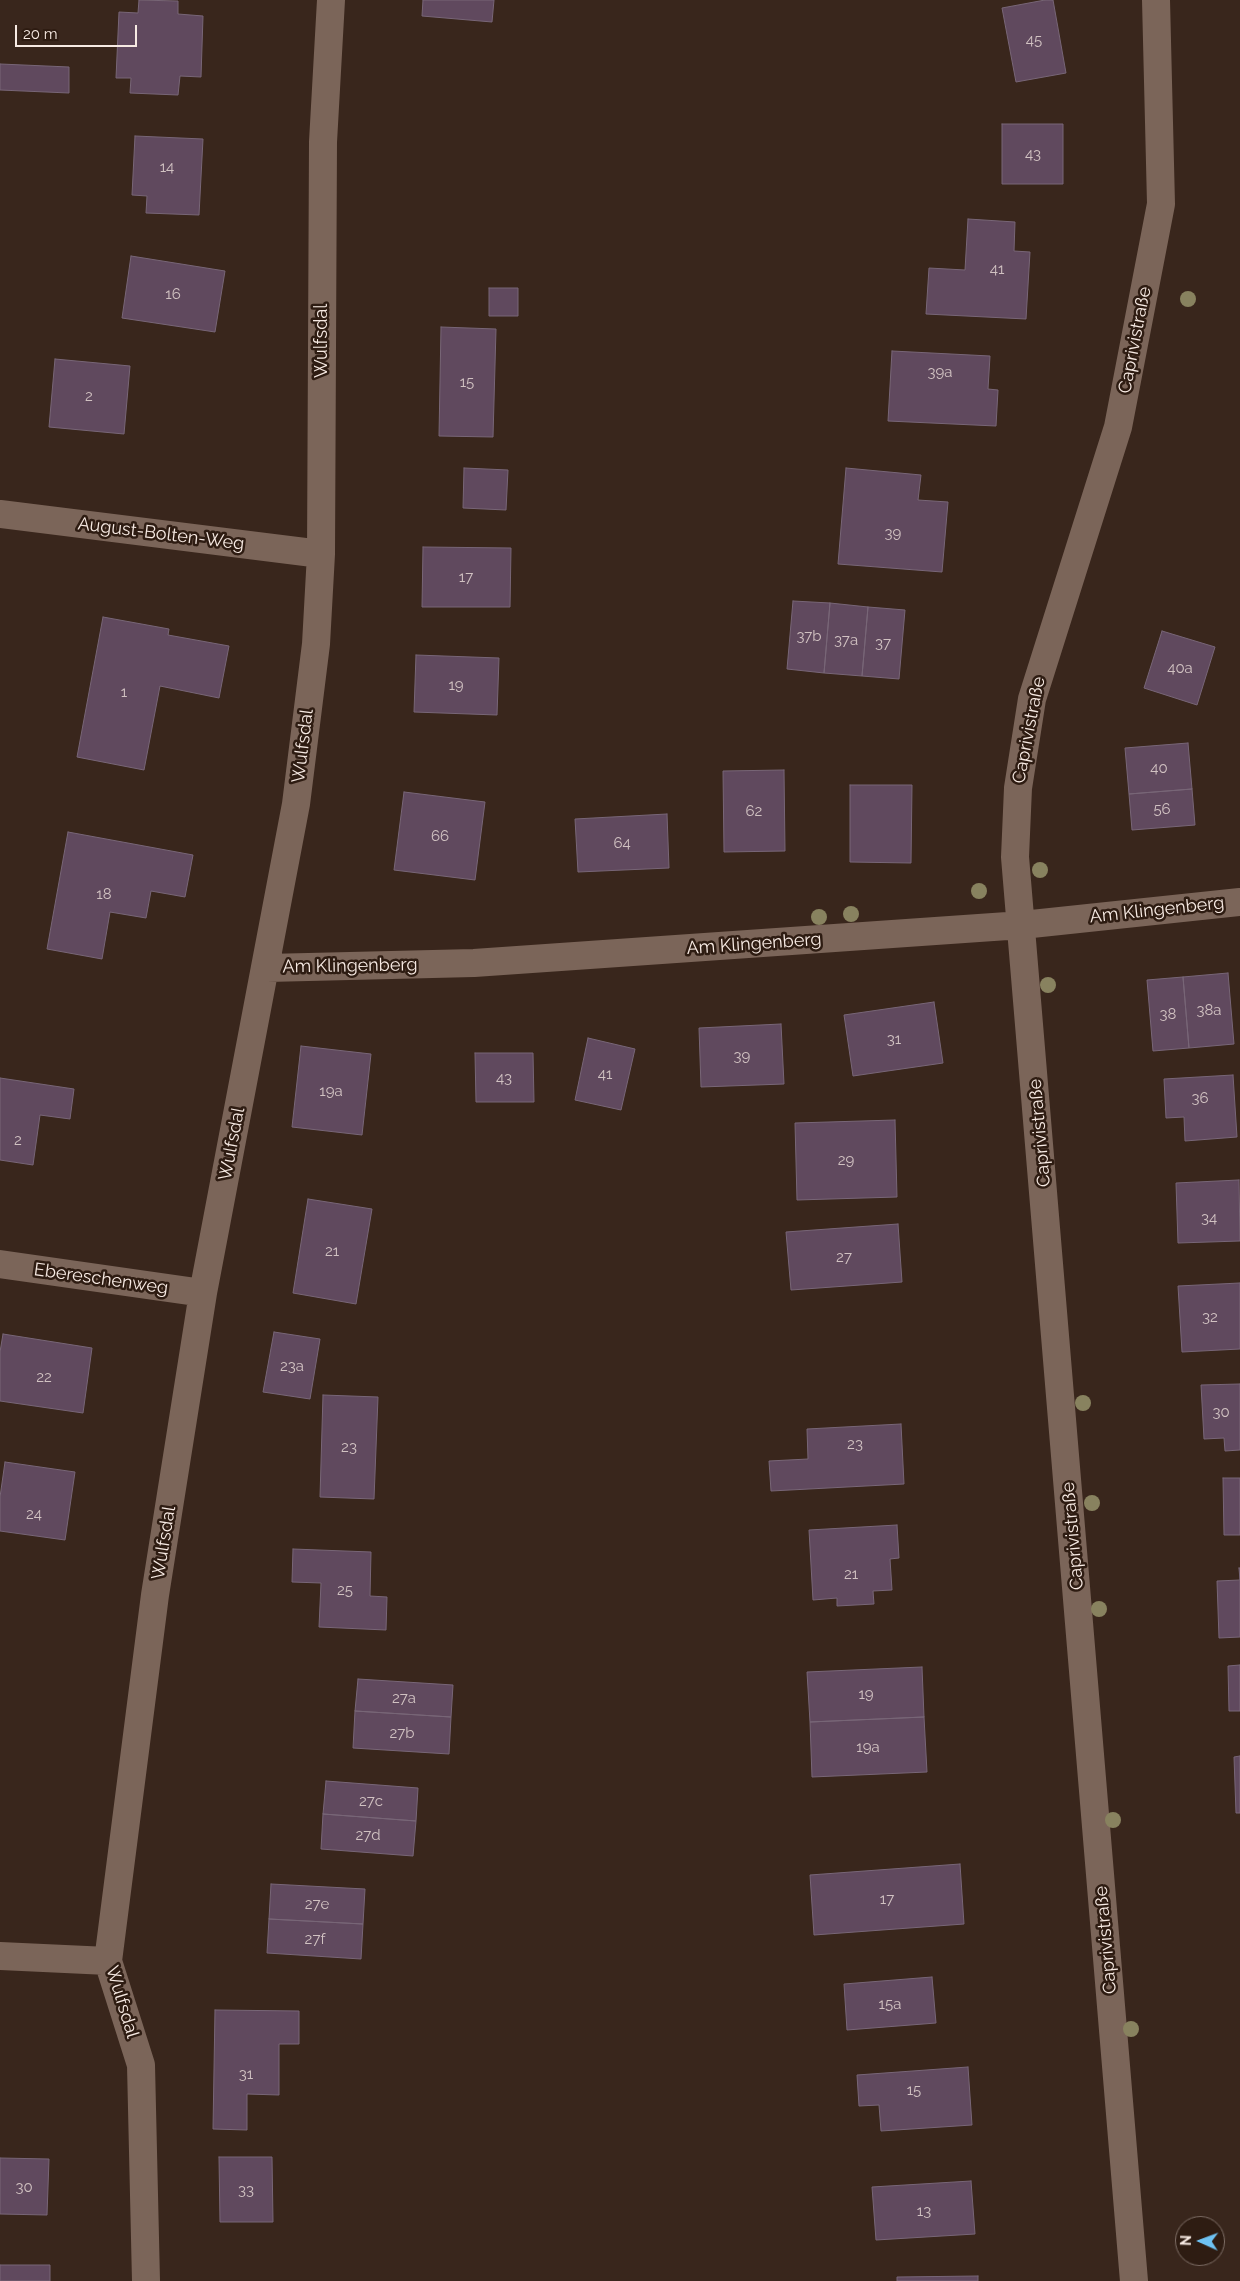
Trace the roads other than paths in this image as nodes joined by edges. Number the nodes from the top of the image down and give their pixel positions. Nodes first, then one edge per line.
1 (331, 0) edge
2 (1156, 0) edge
3 (0, 514) edge
4 (321, 554) junction
5 (1240, 902) edge
6 (1022, 925) junction
7 (267, 968) junction
8 (0, 1264) edge
9 (203, 1293) junction
10 (0, 1956) edge
11 (108, 1961) junction
12 (146, 2281) edge
13 (1134, 2281) edge

1 - 4 street, Wulfsdal
2 - 6 street, Caprivistraße
3 - 4 street, August-Bolten-Weg
4 - 7 street, Wulfsdal
5 - 6 street, Am Klingenberg
6 - 7 street, Am Klingenberg
6 - 13 street, Caprivistraße
7 - 9 street, Wulfsdal
8 - 9 street, Ebereschenweg
9 - 11 street, Wulfsdal
10 - 11 street
11 - 12 street, Wulfsdal

